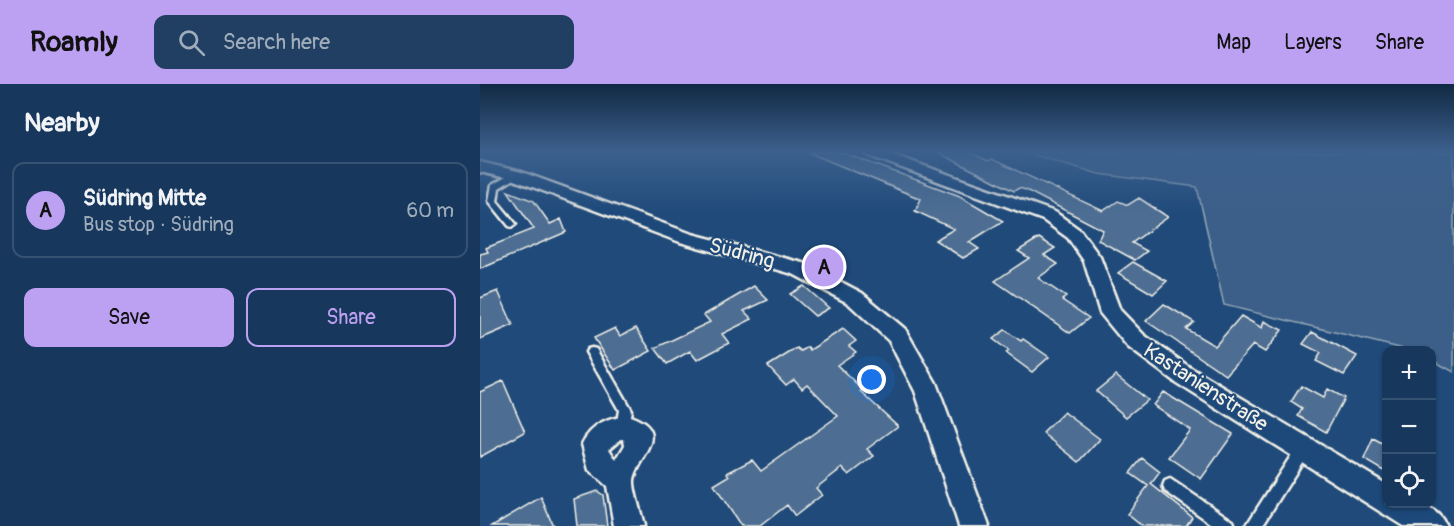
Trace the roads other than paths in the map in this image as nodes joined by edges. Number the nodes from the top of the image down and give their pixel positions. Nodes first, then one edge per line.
1 (505, 173) edge
2 (929, 173) edge
3 (516, 175) junction
4 (512, 224) dead end
5 (592, 351) dead end
6 (622, 428) joint
7 (1303, 448) junction
8 (1170, 486) dead end
9 (1382, 497) edge
10 (1401, 508) edge
11 (629, 526) edge
12 (974, 526) edge
13 (1228, 526) edge
14 (1254, 526) edge
15 (1431, 526) edge

1 - 3 street, Südring
2 - 7 street, Kastanienstraße
3 - 4 lane
3 - 12 street, Südring
5 - 6 lane
6 - 11 street
7 - 9 street, Kastanienstraße
7 - 14 lane
8 - 13 lane
10 - 15 street

